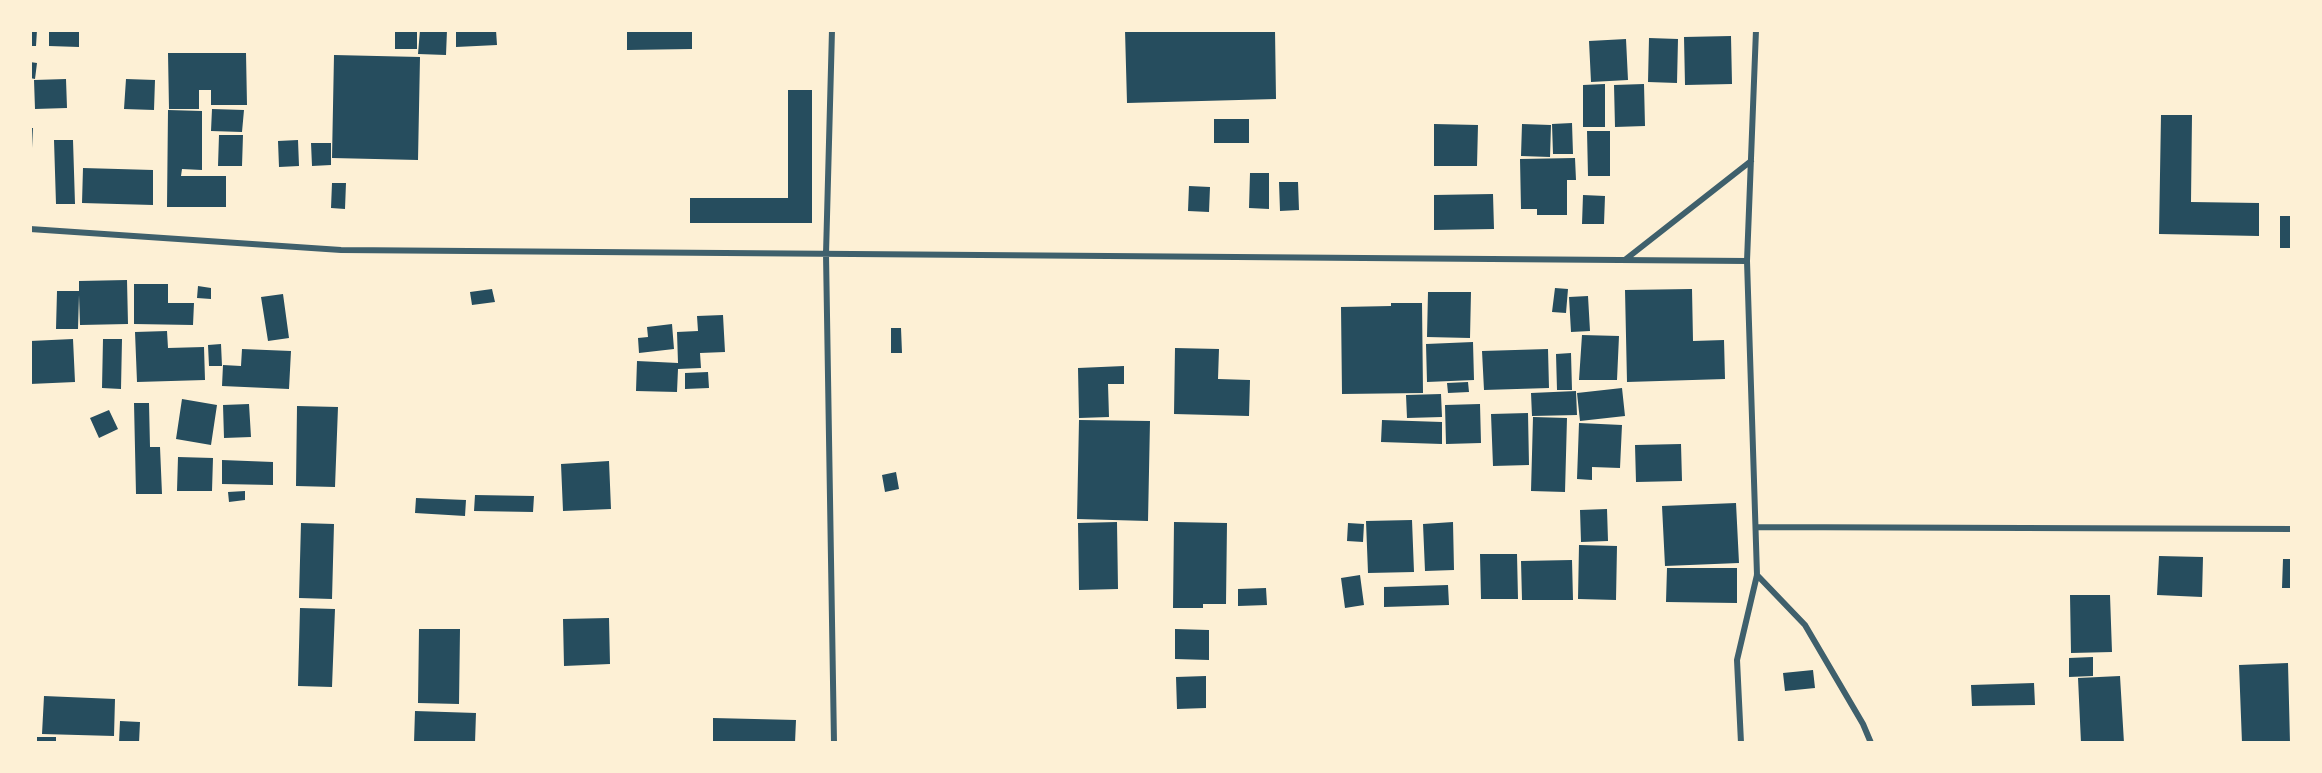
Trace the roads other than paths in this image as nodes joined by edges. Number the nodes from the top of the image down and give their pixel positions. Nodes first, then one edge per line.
1 (832, 30) edge
2 (1756, 30) edge
3 (1751, 161) junction
4 (30, 230) edge
5 (826, 254) junction
6 (1626, 260) junction
7 (1747, 261) junction
8 (1757, 527) junction
9 (2292, 530) edge
10 (1757, 575) junction
11 (834, 743) edge
12 (1741, 743) edge
13 (1871, 743) edge

1 - 5 street
2 - 3 street
3 - 6 street
3 - 7 street
4 - 5 street
5 - 6 street
5 - 11 street
6 - 7 street
7 - 8 street
8 - 9 street
8 - 10 street
10 - 12 street
10 - 13 street

